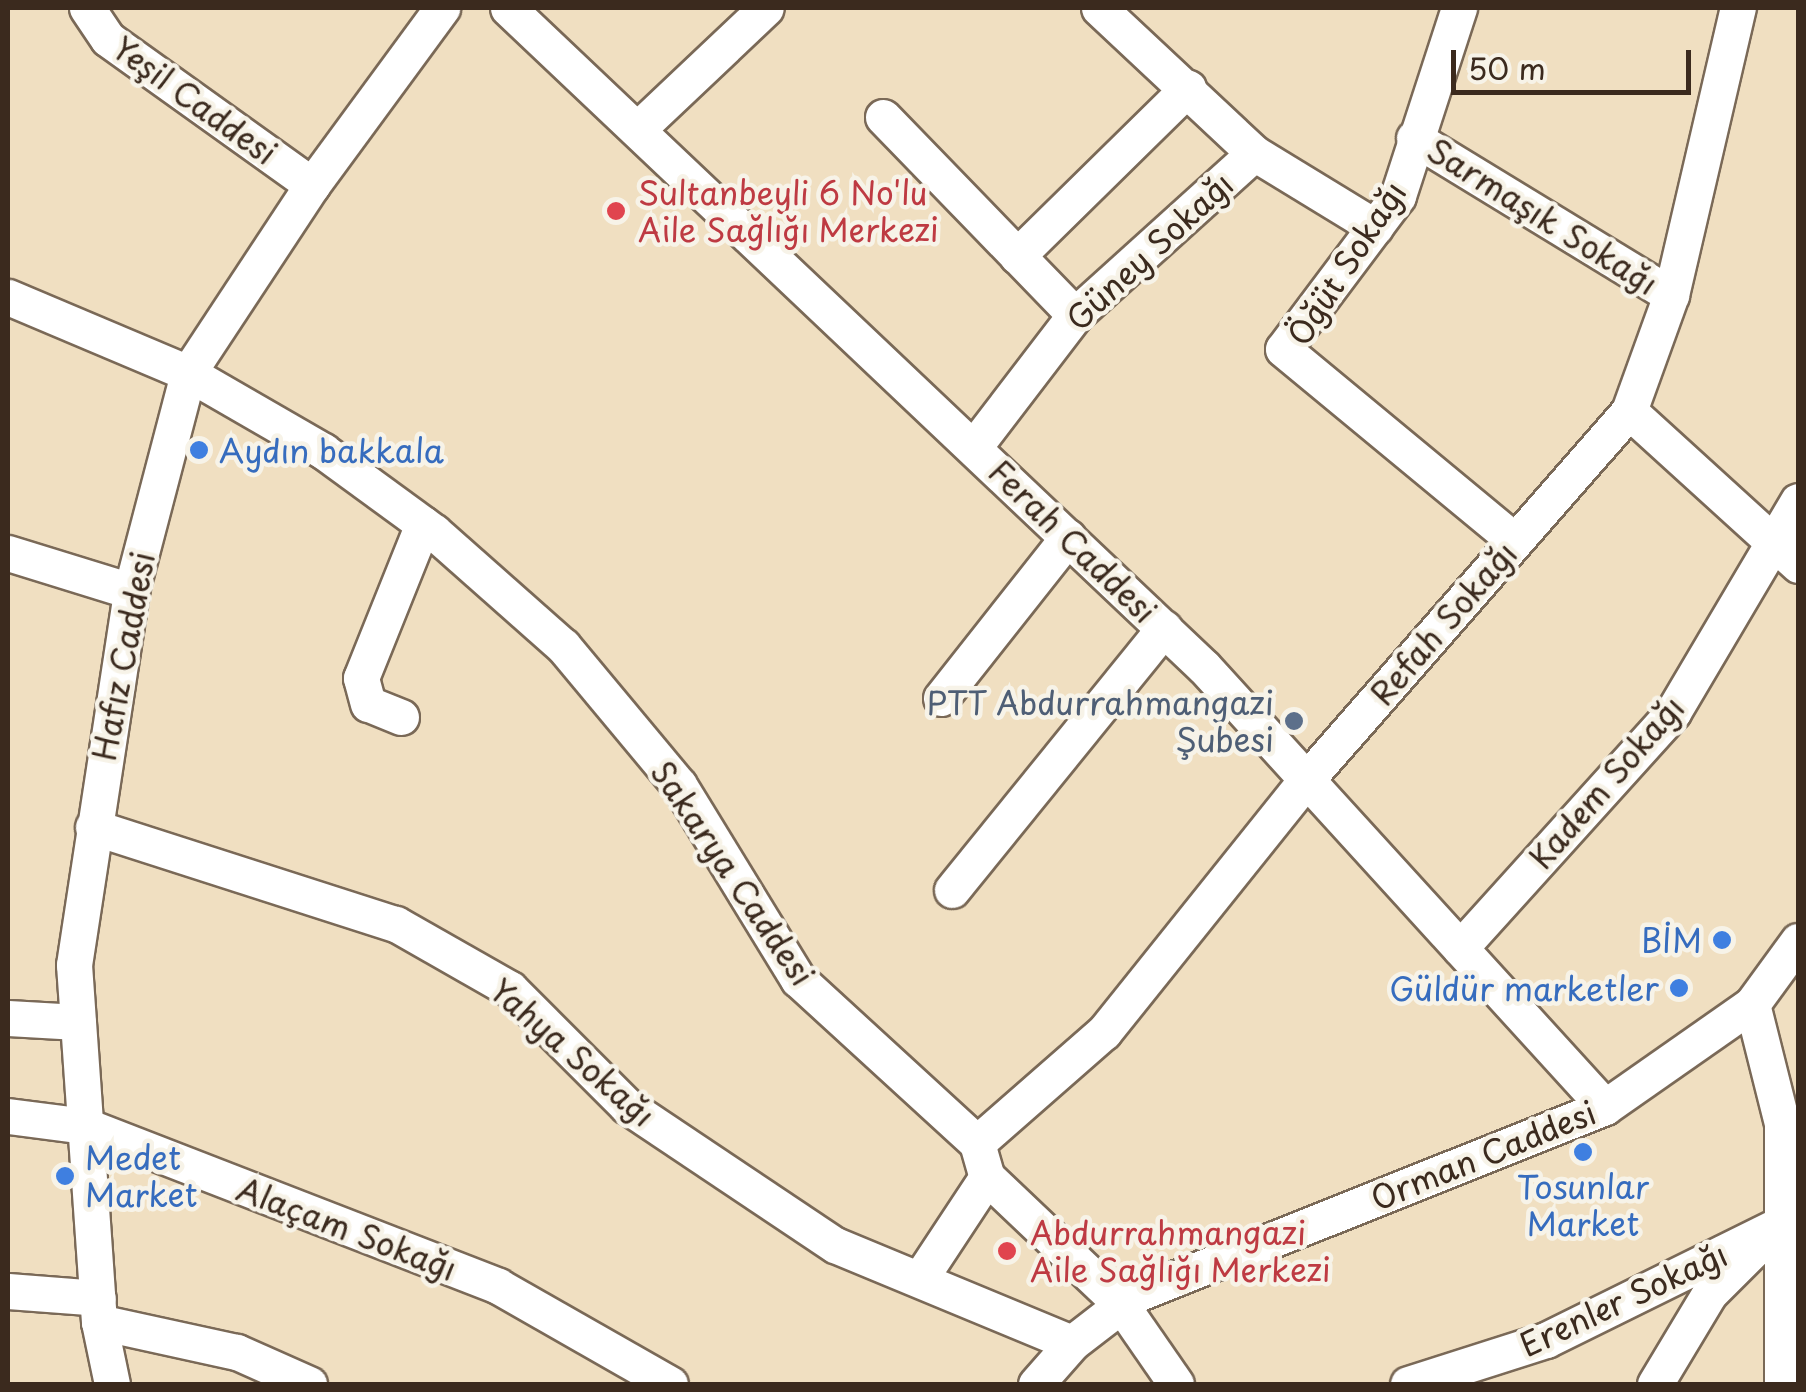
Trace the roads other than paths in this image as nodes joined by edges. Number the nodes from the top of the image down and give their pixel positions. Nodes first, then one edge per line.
1 (87, 8) edge
2 (442, 8) edge
3 (508, 8) edge
4 (766, 8) edge
5 (1099, 8) edge
6 (1459, 8) edge
7 (1738, 8) edge
8 (1188, 88) junction
9 (882, 117) dead end
10 (640, 127) junction
11 (1414, 138) junction
12 (1254, 153) junction
13 (312, 186) junction
14 (1375, 227) junction
15 (1017, 256) junction
16 (1671, 295) junction
17 (8, 297) edge
18 (1075, 315) junction
19 (188, 373) junction
20 (1629, 411) junction
21 (974, 447) junction
22 (1798, 502) edge
23 (423, 524) junction
24 (1068, 537) junction
25 (1515, 541) junction
26 (8, 553) edge
27 (1784, 556) edge
28 (131, 591) junction
29 (1164, 628) junction
30 (941, 698) dead end
31 (402, 717) dead end
32 (1306, 779) junction
33 (93, 827) junction
34 (952, 890) dead end
35 (1798, 941) edge
36 (1460, 948) junction
37 (1752, 1004) junction
38 (8, 1018) edge
39 (78, 1022) junction
40 (1605, 1107) junction
41 (8, 1116) edge
42 (86, 1126) junction
43 (1790, 1127) edge
44 (977, 1143) junction
45 (987, 1177) junction
46 (1777, 1226) junction
47 (922, 1277) junction
48 (8, 1291) edge
49 (1120, 1303) junction
50 (99, 1310) junction
51 (1072, 1343) junction
52 (112, 1384) edge
53 (310, 1384) edge
54 (670, 1384) edge
55 (1036, 1384) edge
56 (1176, 1384) edge
57 (1408, 1384) edge
58 (1655, 1384) edge
59 (1782, 1384) edge

1 - 13 street, Yeşil Caddesi
2 - 13 street, Hafız Caddesi
3 - 10 street, Ferah Caddesi
4 - 10 street
5 - 8 street
6 - 11 street, Öğüt Sokağı
7 - 16 street, Refah Sokağı
8 - 12 street
8 - 15 street
9 - 15 street
10 - 21 street, Ferah Caddesi
11 - 14 street, Öğüt Sokağı
11 - 16 street, Sarmaşık Sokağı
12 - 14 street
12 - 18 street, Güney Sokağı
13 - 19 street, Hafız Caddesi
14 - 25 street, Öğüt Sokağı
15 - 18 street
16 - 20 street, Refah Sokağı
17 - 19 street, Sakarya Caddesi
18 - 21 street, Güney Sokağı
19 - 23 street, Sakarya Caddesi
19 - 28 street, Hafız Caddesi
20 - 25 street, Refah Sokağı
20 - 27 street
21 - 24 street, Ferah Caddesi
22 - 27 street, Kadem Sokağı
23 - 31 street
23 - 44 street, Sakarya Caddesi
24 - 29 street, Ferah Caddesi
24 - 30 street
25 - 32 street, Refah Sokağı
26 - 28 street
27 - 36 street, Kadem Sokağı
28 - 33 street, Hafız Caddesi
29 - 32 street, Ferah Caddesi
29 - 34 street
32 - 36 street, Ferah Caddesi
32 - 44 street, Refah Sokağı
33 - 39 street, Hafız Caddesi
33 - 47 street, Yahya Sokağı
35 - 37 street, Orman Caddesi
36 - 40 street, Ferah Caddesi
37 - 40 street, Orman Caddesi
37 - 43 street
38 - 39 street
39 - 42 street, Hafız Caddesi
40 - 49 street, Orman Caddesi
41 - 42 street, Alaçam Sokağı
42 - 50 street, Hafız Caddesi
42 - 54 street, Alaçam Sokağı
43 - 46 street
44 - 45 street
45 - 47 street
45 - 49 street
46 - 57 street, Erenler Sokağı
46 - 58 street
46 - 59 street
47 - 51 street, Yahya Sokağı
48 - 50 street
49 - 51 street, Orman Caddesi
49 - 56 street
50 - 52 street, Hafız Caddesi
50 - 53 street
51 - 55 street, Orman Caddesi

